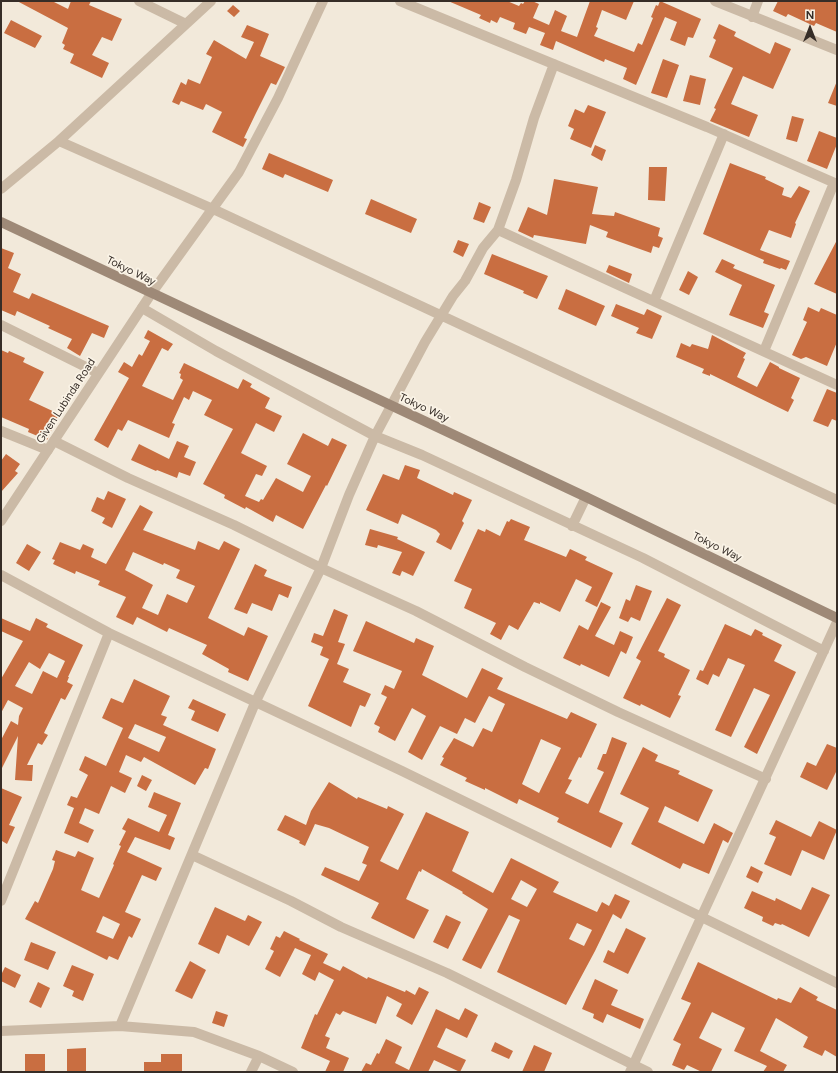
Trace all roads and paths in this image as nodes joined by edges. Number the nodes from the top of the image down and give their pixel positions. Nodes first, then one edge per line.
1 (139, 1) edge
2 (211, 1) edge
3 (323, 1) edge
4 (400, 1) edge
5 (715, 1) edge
6 (758, 1) edge
7 (423, 5) edge
8 (752, 17) junction
9 (186, 24) junction
10 (837, 50) edge
11 (554, 64) junction
12 (724, 134) junction
13 (59, 141) junction
14 (836, 183) edge
15 (1, 189) edge
16 (213, 209) junction
17 (1, 222) edge
18 (498, 230) junction
19 (151, 294) junction
20 (654, 301) junction
21 (142, 308) junction
22 (441, 315) junction
23 (1, 325) edge
24 (764, 351) junction
25 (98, 373) junction
26 (837, 385) edge
27 (390, 405) junction
28 (1, 431) edge
29 (375, 436) junction
30 (54, 441) junction
31 (48, 450) junction
32 (586, 497) junction
33 (837, 500) edge
34 (1, 521) edge
35 (572, 526) junction
36 (321, 568) junction
37 (1, 575) edge
38 (837, 618) edge
39 (837, 622) edge
40 (109, 633) junction
41 (824, 652) junction
42 (255, 703) junction
43 (766, 779) junction
44 (192, 855) junction
45 (1, 901) edge
46 (700, 917) junction
47 (837, 983) edge
48 (120, 1026) junction
49 (1, 1031) edge
50 (259, 1056) junction
51 (632, 1068) edge
52 (251, 1072) edge
53 (293, 1072) edge
54 (648, 1072) edge

1 - 9 street
2 - 9 street
3 - 16 street, Given Lubinda Road
4 - 7 street
5 - 8 street
6 - 8 street
7 - 11 street
8 - 10 street
9 - 13 street
11 - 12 street
11 - 18 street
12 - 14 street
12 - 20 street
13 - 15 street
13 - 16 street
14 - 24 street
16 - 19 street, Given Lubinda Road
16 - 22 street
17 - 19 main road, Tokyo Way
18 - 20 street
18 - 22 street
19 - 21 street, Given Lubinda Road
19 - 27 main road, Tokyo Way
20 - 24 street
21 - 25 street, Given Lubinda Road
21 - 29 street
22 - 27 street
22 - 33 street
23 - 25 street
24 - 26 street
25 - 30 street, Given Lubinda Road
27 - 29 street
27 - 32 main road, Tokyo Way
28 - 31 street
29 - 35 street
29 - 36 street
30 - 31 street, Given Lubinda Road
30 - 36 street
31 - 34 street, Given Lubinda Road
32 - 35 street
32 - 38 main road, Tokyo Way
35 - 41 street
36 - 42 street
36 - 43 street
37 - 40 street
39 - 41 street
40 - 42 street
40 - 45 street
41 - 43 street
42 - 44 street
42 - 46 street
43 - 46 street
44 - 48 street
44 - 51 street
46 - 47 street
46 - 51 street
48 - 49 street
48 - 50 street
50 - 52 street
50 - 53 street
51 - 54 street

